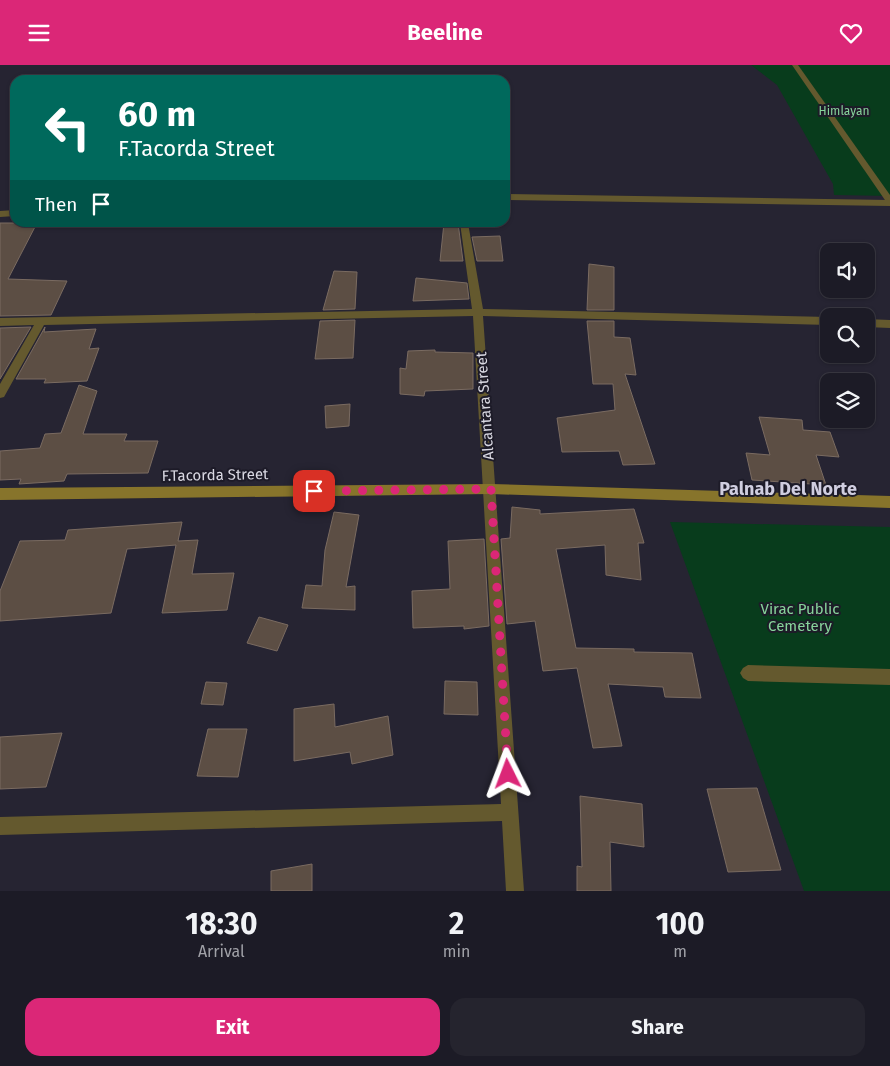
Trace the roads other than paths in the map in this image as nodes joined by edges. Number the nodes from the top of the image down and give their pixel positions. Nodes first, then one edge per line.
1 (795, 65) edge
2 (510, 197) edge
3 (890, 202) edge
4 (465, 227) edge
5 (478, 311) junction
6 (40, 321) junction
7 (820, 321) edge
8 (0, 322) edge
9 (875, 323) edge
10 (890, 324) edge
11 (0, 394) edge
12 (491, 489) junction
13 (0, 494) edge
14 (890, 502) edge
15 (748, 673) dead end
16 (890, 677) edge
17 (510, 812) junction
18 (0, 826) edge
19 (515, 891) edge

1 - 3 street
2 - 3 street
4 - 5 street, Alcantara Street
5 - 6 street
5 - 7 street
5 - 12 street, Alcantara Street
6 - 8 street
6 - 11 street
9 - 10 street
12 - 13 street, F.Tacorda Street
12 - 14 street, F.Tacorda Street
12 - 17 street, Alcantara Street
15 - 16 street
17 - 18 street
17 - 19 street, Alcantara Street

